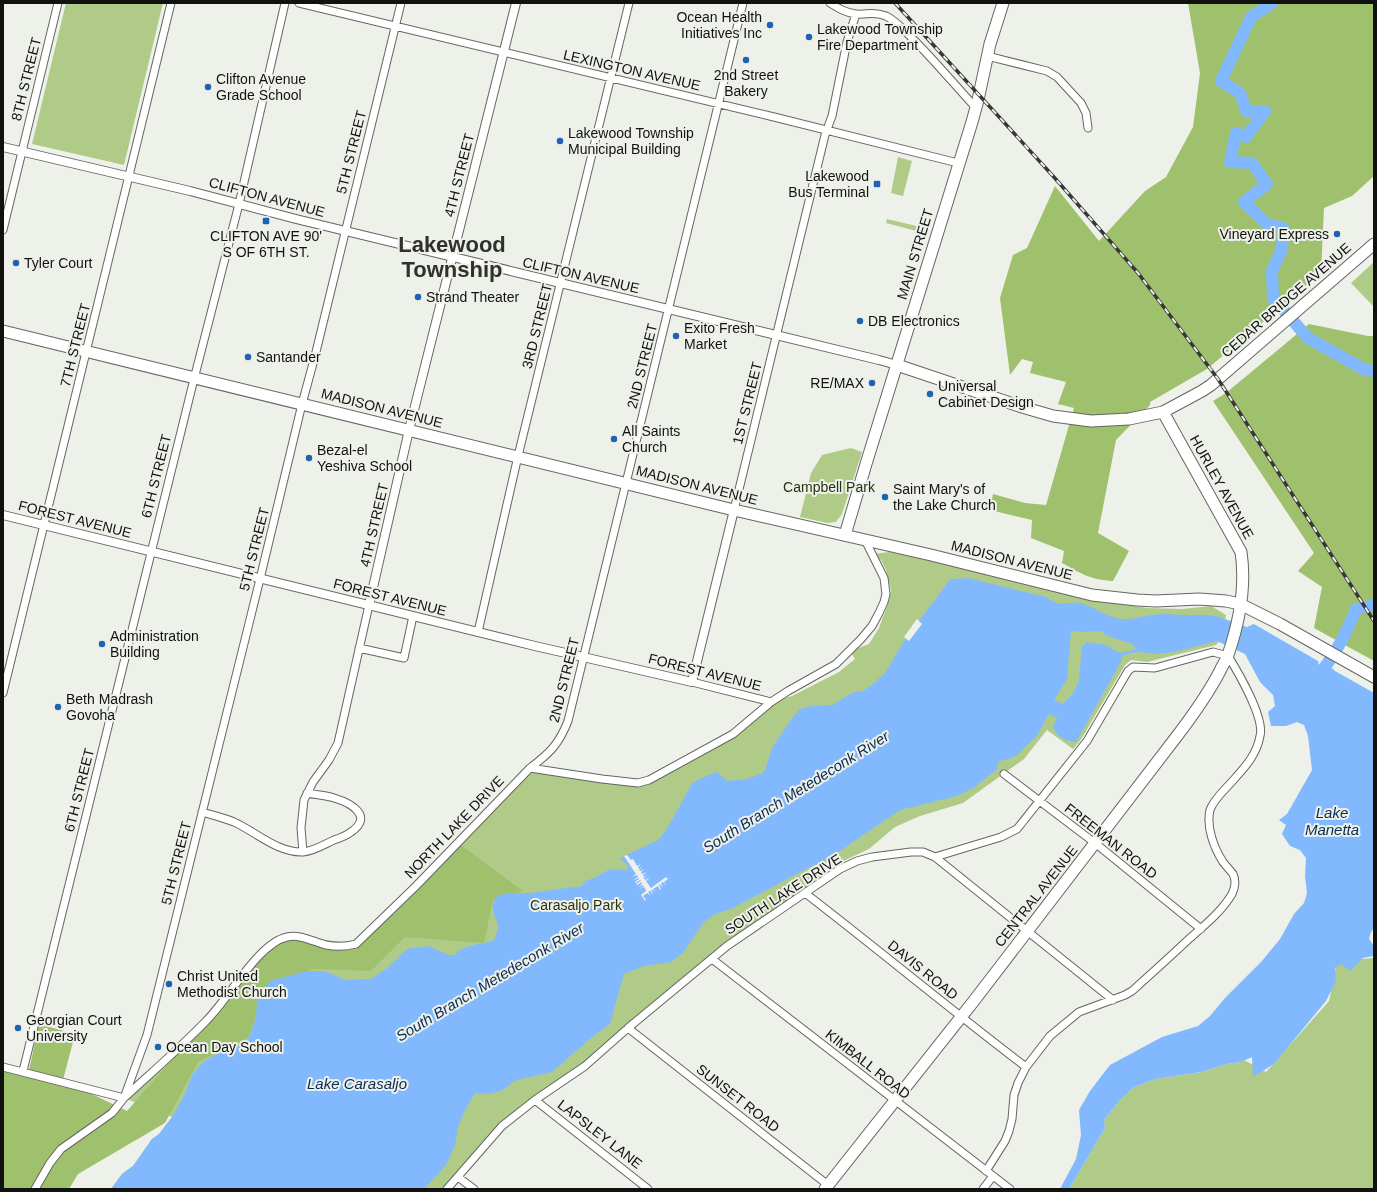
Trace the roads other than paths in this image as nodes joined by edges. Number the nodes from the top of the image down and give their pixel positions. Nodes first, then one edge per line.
1 (58, 3) edge
2 (171, 3) edge
3 (285, 3) edge
4 (299, 3) edge
5 (401, 3) edge
6 (516, 3) edge
7 (629, 3) edge
8 (743, 3) edge
9 (830, 3) edge
10 (1003, 3) edge
11 (856, 14) junction
12 (395, 26) junction
13 (504, 52) junction
14 (987, 56) junction
15 (611, 79) junction
16 (719, 104) junction
17 (976, 108) junction
18 (1088, 128) dead end
19 (826, 130) junction
20 (3, 148) edge
21 (22, 152) junction
22 (958, 163) junction
23 (129, 177) junction
24 (239, 204) junction
25 (3, 230) edge
26 (346, 231) junction
27 (1374, 244) edge
28 (452, 257) junction
29 (561, 283) junction
30 (669, 309) junction
31 (3, 331) edge
32 (777, 335) junction
33 (86, 352) junction
34 (897, 365) junction
35 (194, 379) junction
36 (302, 404) junction
37 (1163, 412) junction
38 (409, 430) junction
39 (518, 456) junction
40 (626, 483) junction
41 (734, 510) junction
42 (3, 515) edge
43 (44, 525) junction
44 (845, 535) junction
45 (865, 540) junction
46 (151, 552) junction
47 (260, 579) junction
48 (369, 605) junction
49 (1240, 606) junction
50 (413, 616) junction
51 (478, 632) junction
52 (359, 648) junction
53 (1228, 655) junction
54 (583, 657) junction
55 (1374, 677) edge
56 (692, 682) junction
57 (3, 693) edge
58 (771, 702) junction
59 (530, 768) junction
60 (1004, 774) dead end
61 (307, 793) junction
62 (1040, 801) junction
63 (202, 812) junction
64 (1095, 844) junction
65 (303, 852) junction
66 (935, 856) junction
67 (805, 893) junction
68 (1201, 929) junction
69 (1028, 930) junction
70 (712, 959) junction
71 (1113, 1000) junction
72 (961, 1017) junction
73 (628, 1028) junction
74 (3, 1067) edge
75 (1026, 1067) junction
76 (23, 1071) junction
77 (124, 1098) junction
78 (535, 1100) junction
79 (894, 1101) junction
80 (986, 1171) junction
81 (993, 1176) junction
82 (458, 1177) junction
83 (828, 1188) edge
84 (35, 1189) edge
85 (447, 1189) edge
86 (474, 1189) edge
87 (648, 1189) edge
88 (983, 1189) edge
89 (1010, 1189) edge

1 - 21 street, 8TH STREET
2 - 23 street, 7TH STREET
3 - 24 street, 6TH STREET
4 - 12 street, LEXINGTON AVENUE
5 - 12 street, 5TH STREET
6 - 13 street, 4TH STREET
7 - 15 street, 3RD STREET
8 - 16 street, 2ND STREET
9 - 11 street
10 - 14 main road, MAIN STREET
11 - 17 street
11 - 19 street, 1ST STREET
12 - 13 street, LEXINGTON AVENUE
12 - 26 street, 5TH STREET
13 - 15 street, LEXINGTON AVENUE
13 - 28 street, 4TH STREET
14 - 17 main road, MAIN STREET
14 - 18 street
15 - 16 street, LEXINGTON AVENUE
15 - 29 street, 3RD STREET
16 - 19 street, LEXINGTON AVENUE
16 - 30 street, 2ND STREET
17 - 22 main road, MAIN STREET
19 - 22 street, LEXINGTON AVENUE
19 - 32 street, 1ST STREET
20 - 21 street, CLIFTON AVENUE
21 - 23 street, CLIFTON AVENUE
21 - 25 street, 8TH STREET
22 - 34 main road, MAIN STREET
23 - 24 street, CLIFTON AVENUE
23 - 33 street, 7TH STREET
24 - 26 street, CLIFTON AVENUE
24 - 35 street, 6TH STREET
26 - 28 street, CLIFTON AVENUE
26 - 36 street, 5TH STREET
27 - 37 main road, CEDAR BRIDGE AVENUE
28 - 29 street, CLIFTON AVENUE
28 - 38 street, 4TH STREET
29 - 30 street, CLIFTON AVENUE
29 - 39 street, 3RD STREET
30 - 32 street, CLIFTON AVENUE
30 - 40 street, 2ND STREET
31 - 33 main road, MADISON AVENUE
32 - 34 street, CLIFTON AVENUE
32 - 41 street, 1ST STREET
33 - 35 main road, MADISON AVENUE
33 - 43 street, 7TH STREET
34 - 37 main road, CEDAR BRIDGE AVENUE
34 - 44 main road, MAIN STREET
35 - 36 main road, MADISON AVENUE
35 - 46 street, 6TH STREET
36 - 38 main road, MADISON AVENUE
36 - 47 street, 5TH STREET
37 - 49 main road, HURLEY AVENUE
38 - 39 main road, MADISON AVENUE
38 - 48 street, 4TH STREET
39 - 40 main road, MADISON AVENUE
39 - 51 street, 3RD STREET
40 - 41 main road, MADISON AVENUE
40 - 54 street, 2ND STREET
41 - 44 main road, MADISON AVENUE
41 - 56 street, 1ST STREET
42 - 43 street, FOREST AVENUE
43 - 46 street, FOREST AVENUE
43 - 57 street, 7TH STREET
44 - 45 main road, MADISON AVENUE
45 - 49 main road, MADISON AVENUE
45 - 58 street
46 - 47 street, FOREST AVENUE
46 - 76 street, 6TH STREET
47 - 48 street, FOREST AVENUE
47 - 63 street, 5TH STREET
48 - 50 street, FOREST AVENUE
48 - 52 street, 4TH STREET
49 - 53 main road, CENTRAL AVENUE
49 - 55 main road, MADISON AVENUE
50 - 51 street, FOREST AVENUE
50 - 52 street
51 - 54 street, FOREST AVENUE
52 - 61 street, 4TH STREET
53 - 62 street, SOUTH LAKE DRIVE
53 - 64 main road, CENTRAL AVENUE
53 - 68 street
54 - 56 street, FOREST AVENUE
54 - 59 street, 2ND STREET
56 - 58 street, FOREST AVENUE
58 - 59 street
59 - 77 street, NORTH LAKE DRIVE
60 - 62 street, FREEMAN ROAD
61 - 65 street, 4TH STREET
61 - 65 street
62 - 64 street, FREEMAN ROAD
62 - 66 street, SOUTH LAKE DRIVE
63 - 65 street
63 - 77 street, 5TH STREET
64 - 68 street, FREEMAN ROAD
64 - 69 main road, CENTRAL AVENUE
66 - 67 street, SOUTH LAKE DRIVE
66 - 69 street
67 - 70 street, SOUTH LAKE DRIVE
67 - 72 street, DAVIS ROAD
68 - 71 street
69 - 71 street
69 - 72 main road, CENTRAL AVENUE
70 - 73 street, SOUTH LAKE DRIVE
70 - 79 street, KIMBALL ROAD
71 - 75 street
72 - 75 street, DAVIS ROAD
72 - 79 main road, CENTRAL AVENUE
73 - 78 street, SOUTH LAKE DRIVE
73 - 83 street, SUNSET ROAD
74 - 76 street
75 - 80 street
76 - 77 street
77 - 84 street, NORTH LAKE DRIVE
78 - 82 street, SOUTH LAKE DRIVE
78 - 87 street, LAPSLEY LANE
79 - 80 street, KIMBALL ROAD
79 - 83 main road, CENTRAL AVENUE
80 - 81 street, KIMBALL ROAD
81 - 88 street
81 - 89 street, KIMBALL ROAD
82 - 85 street, SOUTH LAKE DRIVE
82 - 86 street

